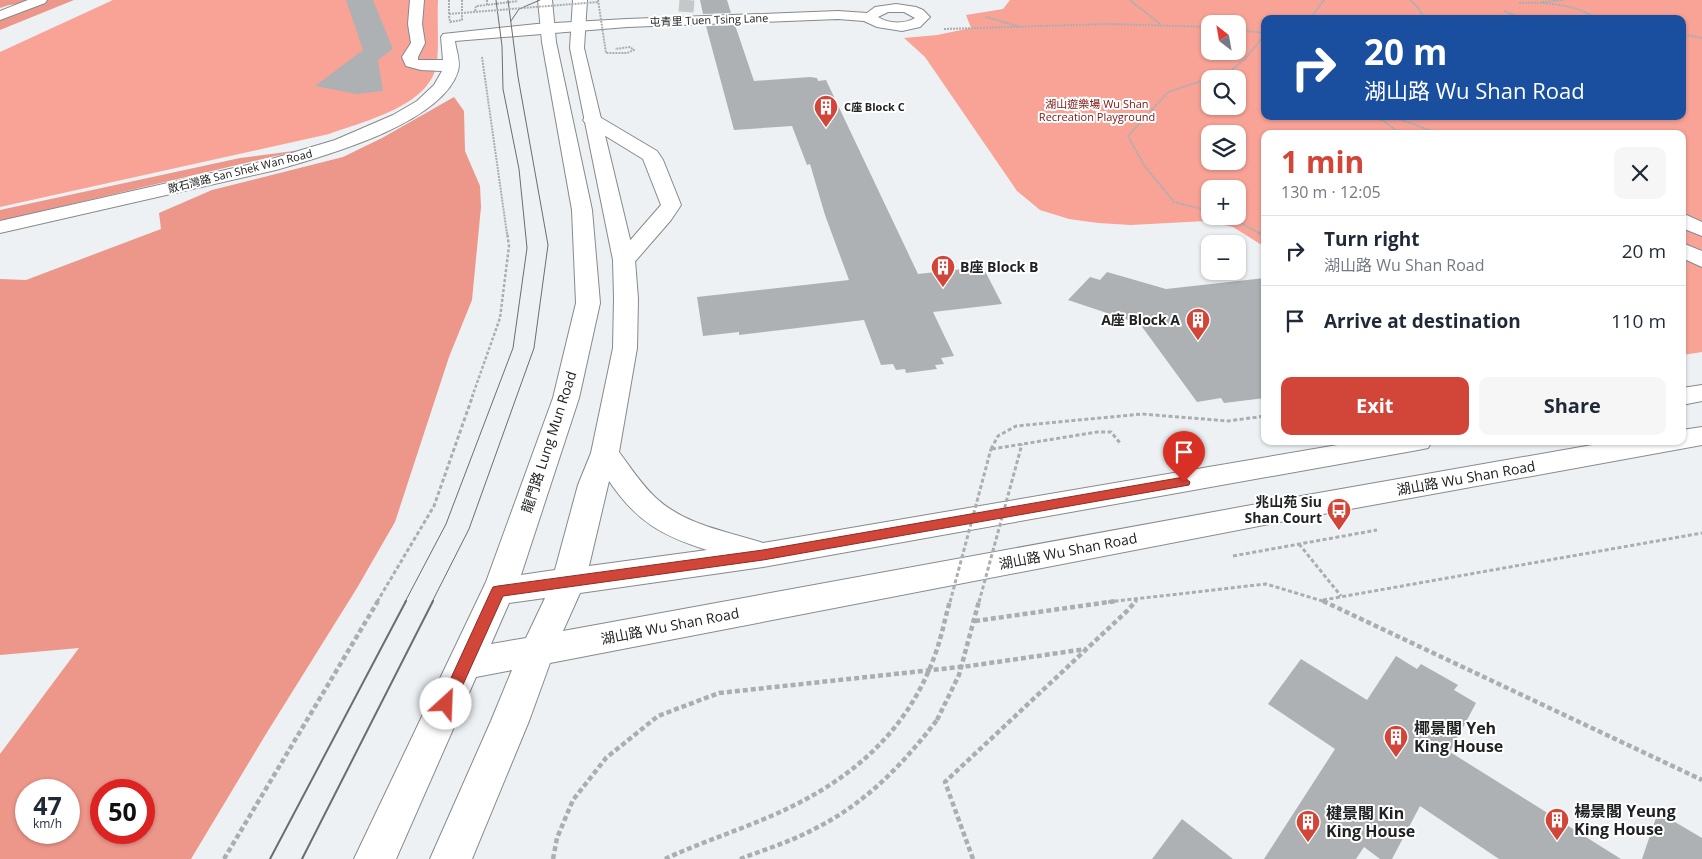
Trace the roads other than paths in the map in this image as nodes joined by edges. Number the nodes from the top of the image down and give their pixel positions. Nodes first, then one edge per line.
1 (40, 0) edge
2 (418, 0) edge
3 (545, 0) edge
4 (580, 0) edge
5 (880, 0) edge
6 (871, 1) edge
7 (853, 2) dead end
8 (826, 4) dead end
9 (0, 16) edge
10 (911, 24) road end
11 (580, 25) junction
12 (547, 27) junction
13 (448, 37) joint
14 (450, 64) junction
15 (592, 120) junction
16 (1686, 221) edge
17 (0, 227) edge
18 (1702, 230) edge
19 (1686, 251) edge
20 (624, 260) junction
21 (1702, 260) edge
22 (1702, 394) edge
23 (1686, 396) edge
24 (1702, 436) edge
25 (1686, 438) edge
26 (1395, 445) edge
27 (1649, 445) edge
28 (605, 453) junction
29 (763, 555) junction
30 (569, 580) junction
31 (498, 591) junction
32 (537, 651) junction
33 (466, 664) junction
34 (375, 859) edge
35 (450, 859) edge

1 - 9 main road
2 - 14 main road
3 - 12 main road, 龍門路 Lung Mun Road
4 - 11 main road
5 - 6 main road
7 - 8 main road
10 - 11 main road, 屯青里 Tuen Tsing Lane
11 - 12 main road, 屯青里 Tuen Tsing Lane
11 - 15 main road
12 - 13 main road, 屯青里 Tuen Tsing Lane
12 - 31 main road, 龍門路 Lung Mun Road
13 - 14 main road, 散石灣路 San Shek Wan Road
14 - 17 main road, 散石灣路 San Shek Wan Road
15 - 20 main road
15 - 20 main road
16 - 18 main road
19 - 21 main road
20 - 28 main road
22 - 23 main road
24 - 25 main road
26 - 29 main road
27 - 32 main road, 湖山路 Wu Shan Road
28 - 29 main road
28 - 30 main road
29 - 30 main road
30 - 31 main road
30 - 32 main road
31 - 33 main road, 龍門路 Lung Mun Road
32 - 33 main road, 湖山路 Wu Shan Road
32 - 35 main road
33 - 34 main road, 龍門路 Lung Mun Road

